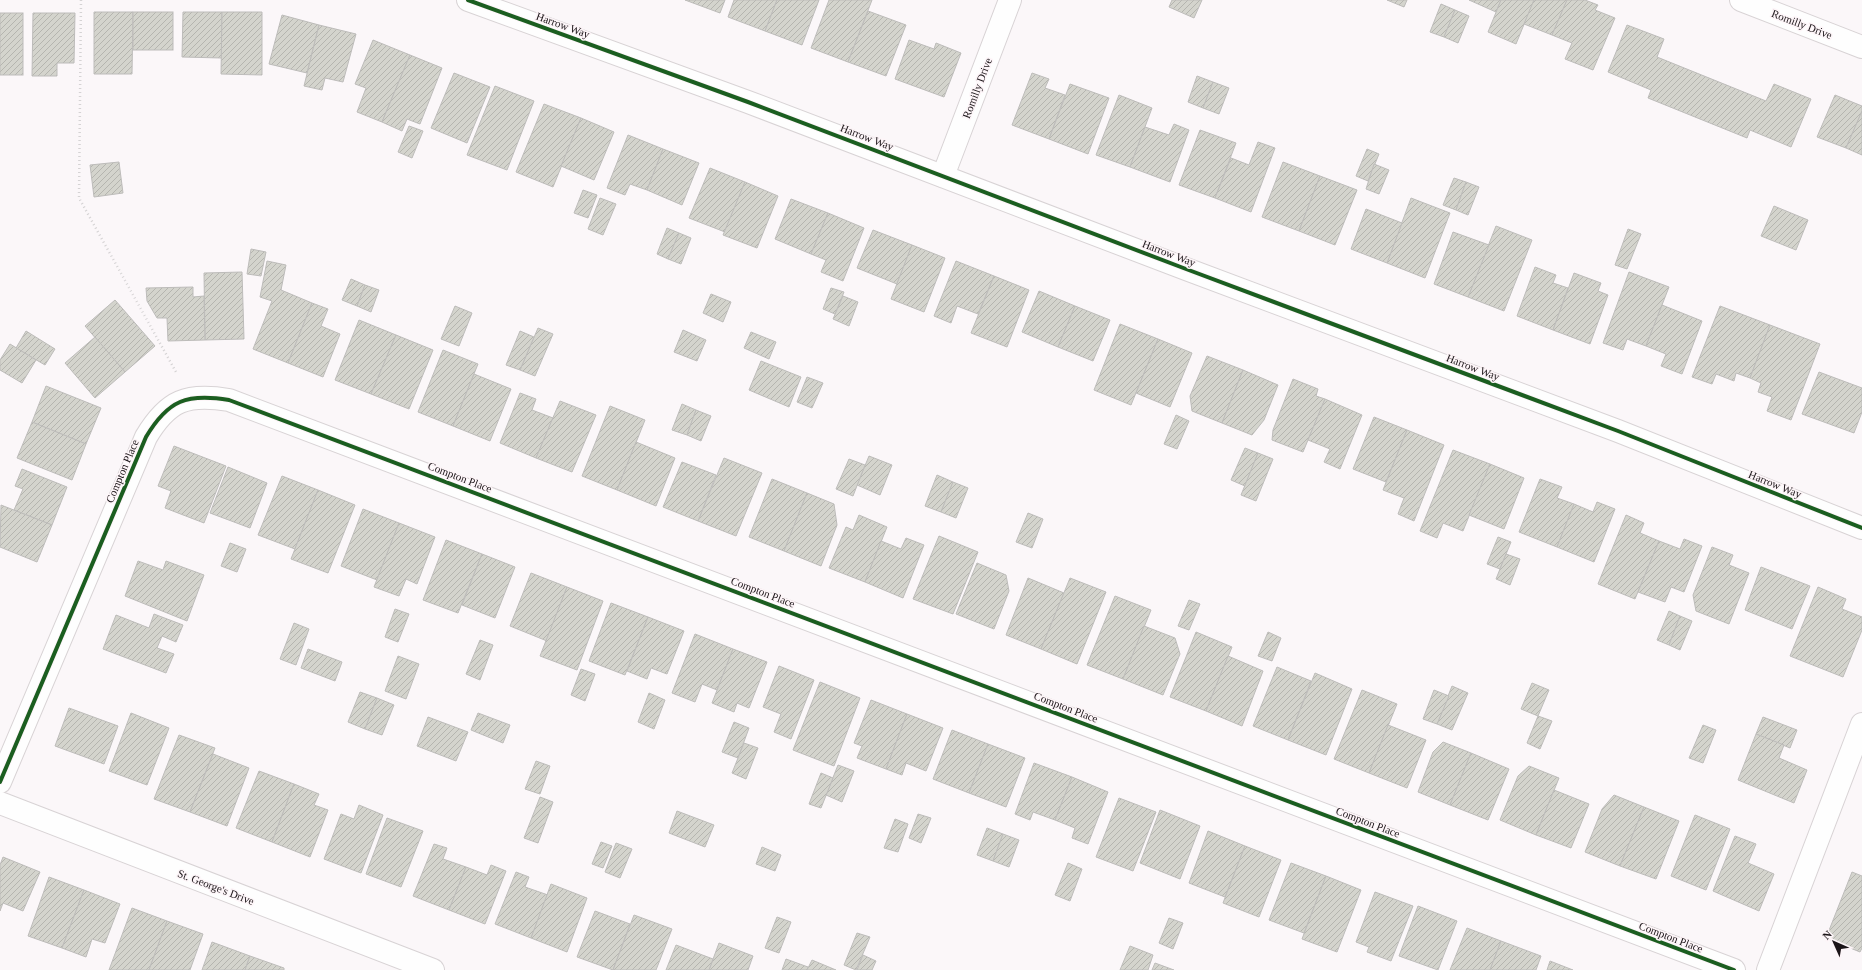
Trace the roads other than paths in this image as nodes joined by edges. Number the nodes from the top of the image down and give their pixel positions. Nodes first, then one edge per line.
1 (468, 0) edge
2 (1010, 0) edge
3 (1741, 0) edge
4 (1862, 47) edge
5 (944, 176) junction
6 (1862, 528) edge
7 (1862, 724) edge
8 (0, 782) edge
9 (0, 803) edge
10 (433, 970) edge
11 (1734, 970) edge
12 (1768, 970) edge

1 - 5 street, Harrow Way
2 - 5 street, Romilly Drive
3 - 4 street, Romilly Drive
5 - 6 street, Harrow Way
7 - 12 street
8 - 11 street, Compton Place
9 - 10 street, St. George's Drive

